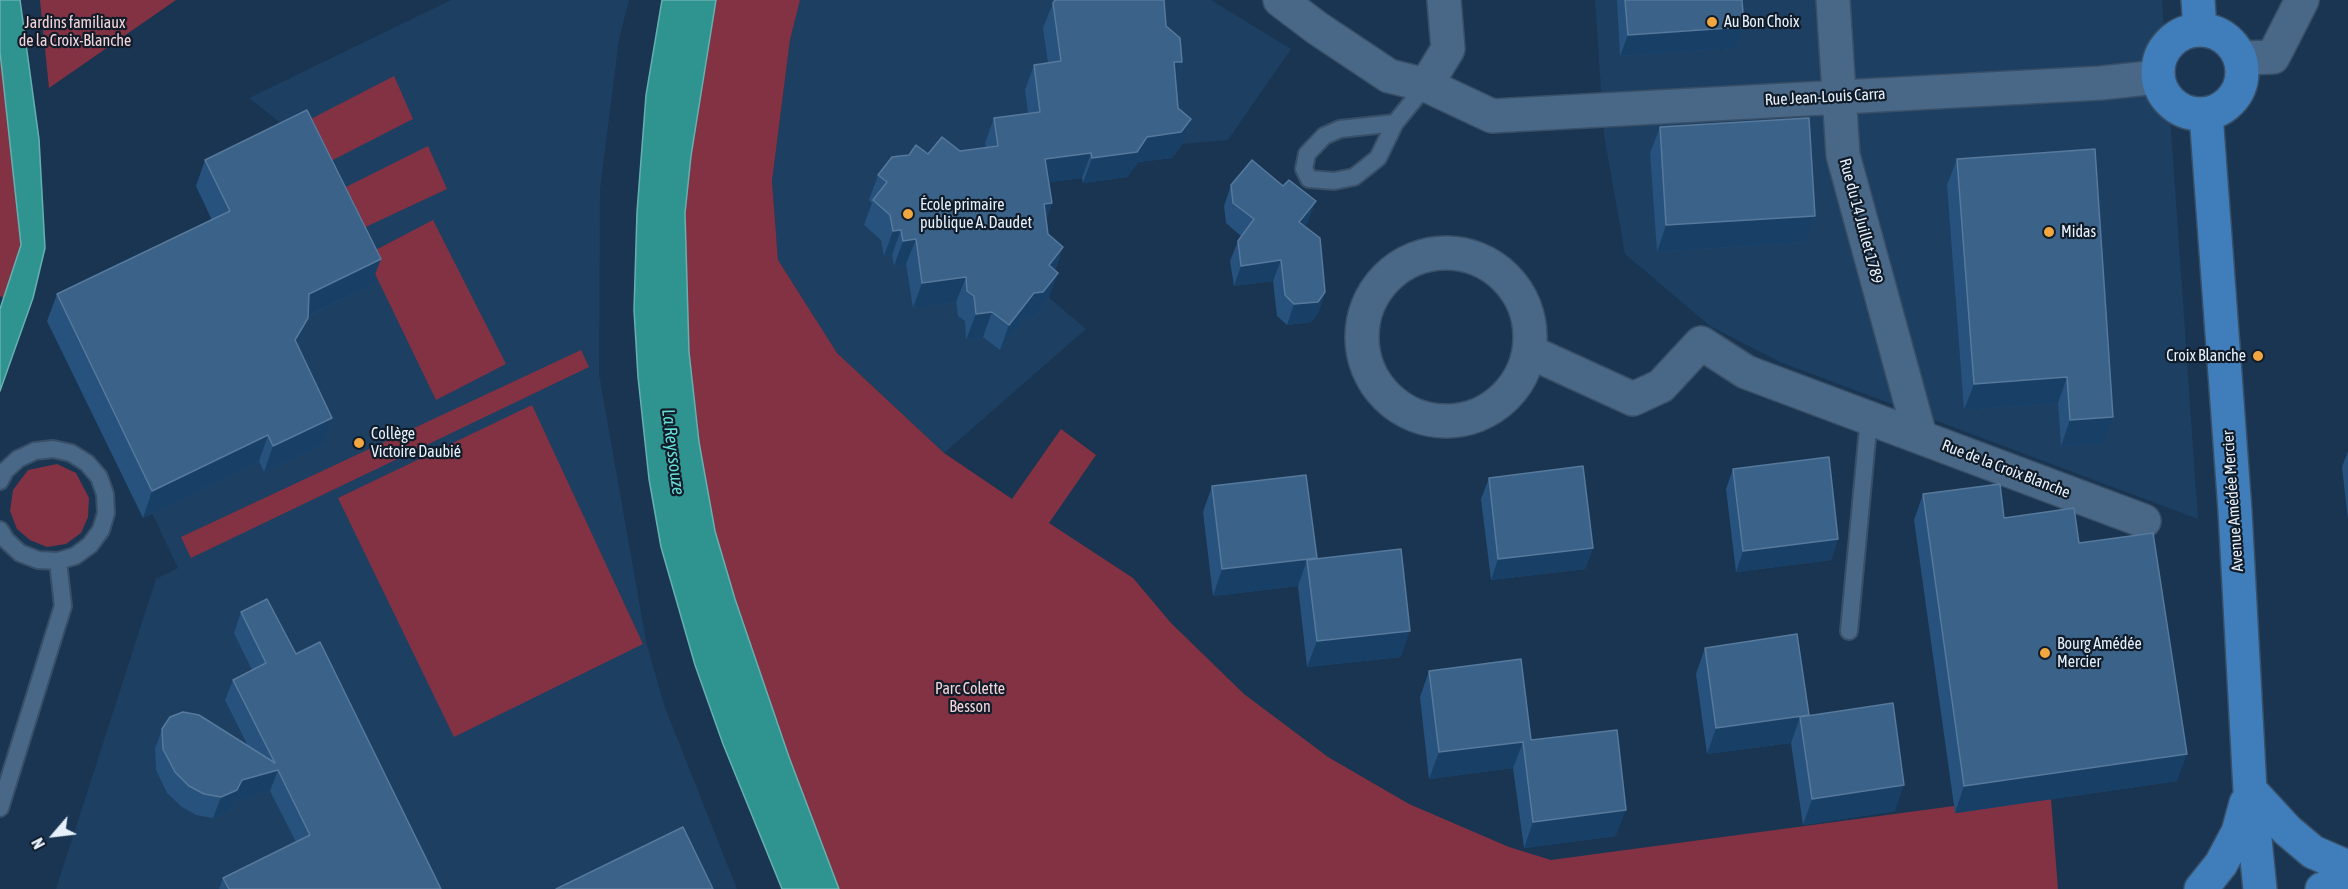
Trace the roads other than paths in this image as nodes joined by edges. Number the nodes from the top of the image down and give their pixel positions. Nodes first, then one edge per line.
1 (1280, 0) edge
2 (1444, 0) edge
3 (1833, 0) edge
4 (2302, 0) edge
5 (2199, 15) edge
6 (2240, 58) junction
7 (2158, 77) junction
8 (1426, 85) junction
9 (1839, 97) junction
10 (2206, 114) junction
11 (1395, 123) junction
12 (1530, 352) junction
13 (1869, 418) junction
14 (1920, 436) junction
15 (0, 481) edge
16 (2144, 521) dead end
17 (2, 541) edge
18 (57, 561) junction
19 (1849, 631) dead end
20 (2250, 789) junction
21 (0, 808) edge
22 (2348, 867) edge
23 (2348, 884) edge
24 (2201, 889) edge
25 (2260, 889) edge
26 (2322, 889) edge

1 - 8 street
2 - 8 street
3 - 9 street, Rue du 14 Juillet 1789
4 - 6 street
5 - 6 main road
5 - 7 main road
6 - 10 main road
7 - 9 street, Rue Jean-Louis Carra
7 - 10 main road
8 - 9 street, Rue Jean-Louis Carra
8 - 11 lane
9 - 14 street, Rue du 14 Juillet 1789
10 - 20 main road, Avenue Amédée Mercier
11 - 11 lane
12 - 12 street
12 - 13 street, Rue de la Croix Blanche
13 - 14 street, Rue de la Croix Blanche
13 - 19 lane
14 - 16 street, Rue de la Croix Blanche
15 - 18 lane
17 - 18 lane
18 - 21 lane
20 - 22 main road
20 - 24 main road
20 - 25 main road, Avenue Amédée Mercier
23 - 26 main road

